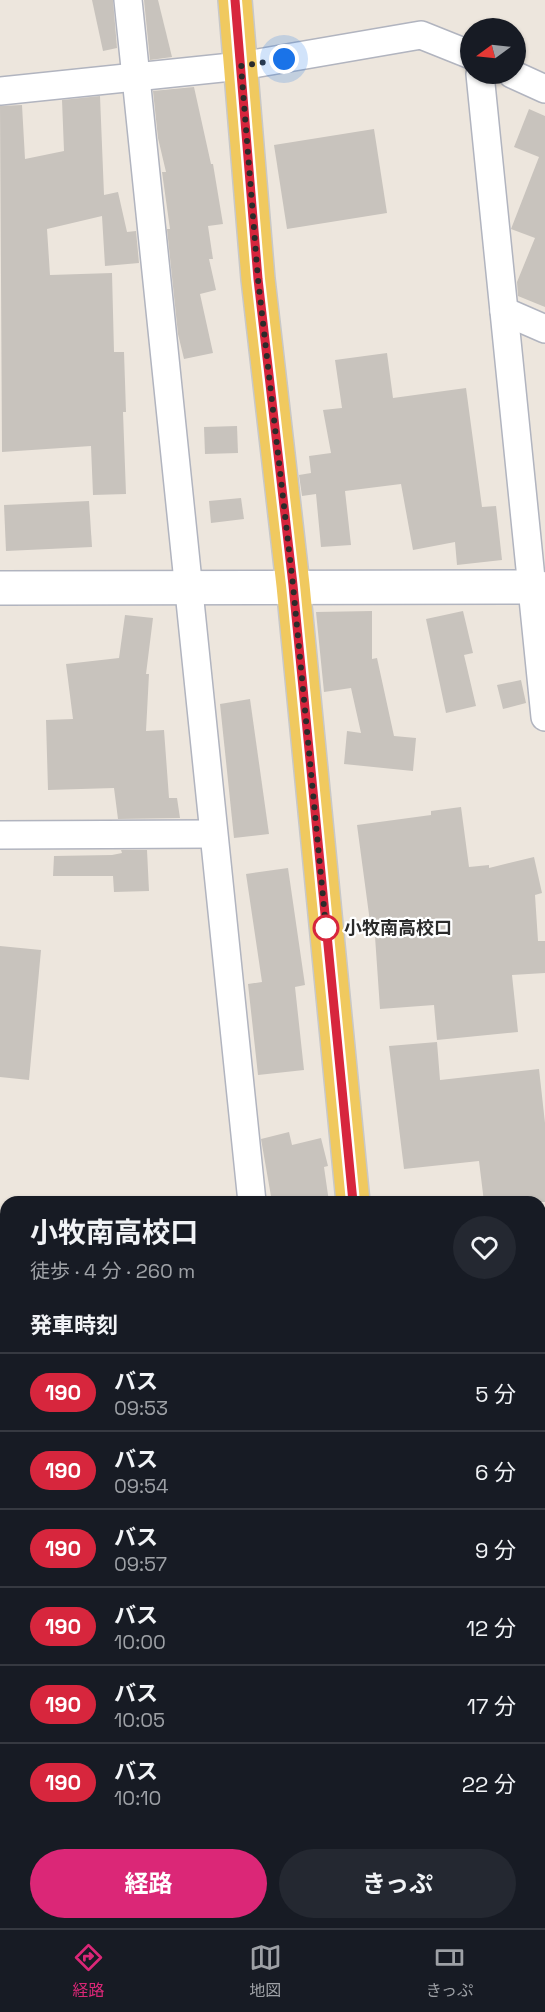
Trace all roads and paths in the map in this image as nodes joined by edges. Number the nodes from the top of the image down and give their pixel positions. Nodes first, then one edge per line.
1 (128, 0) edge
2 (235, 0) edge
3 (460, 51) edge
4 (241, 66) junction
5 (137, 77) junction
6 (526, 80) edge
7 (481, 84) edge
8 (545, 89) edge
9 (0, 92) edge
10 (504, 311) junction
11 (545, 329) edge
12 (293, 585) junction
13 (190, 587) junction
14 (0, 588) edge
15 (538, 588) edge
16 (545, 717) edge
17 (212, 834) junction
18 (0, 835) edge
19 (251, 1196) edge
20 (352, 1196) edge

1 - 5 street
2 - 4 main road
3 - 4 street
4 - 5 street
4 - 12 main road
5 - 9 street
5 - 13 street
6 - 8 street
7 - 10 street
10 - 11 street
10 - 15 street
12 - 13 street
12 - 15 street
12 - 20 main road
13 - 14 street
13 - 17 street
15 - 16 street
17 - 18 street
17 - 19 street

